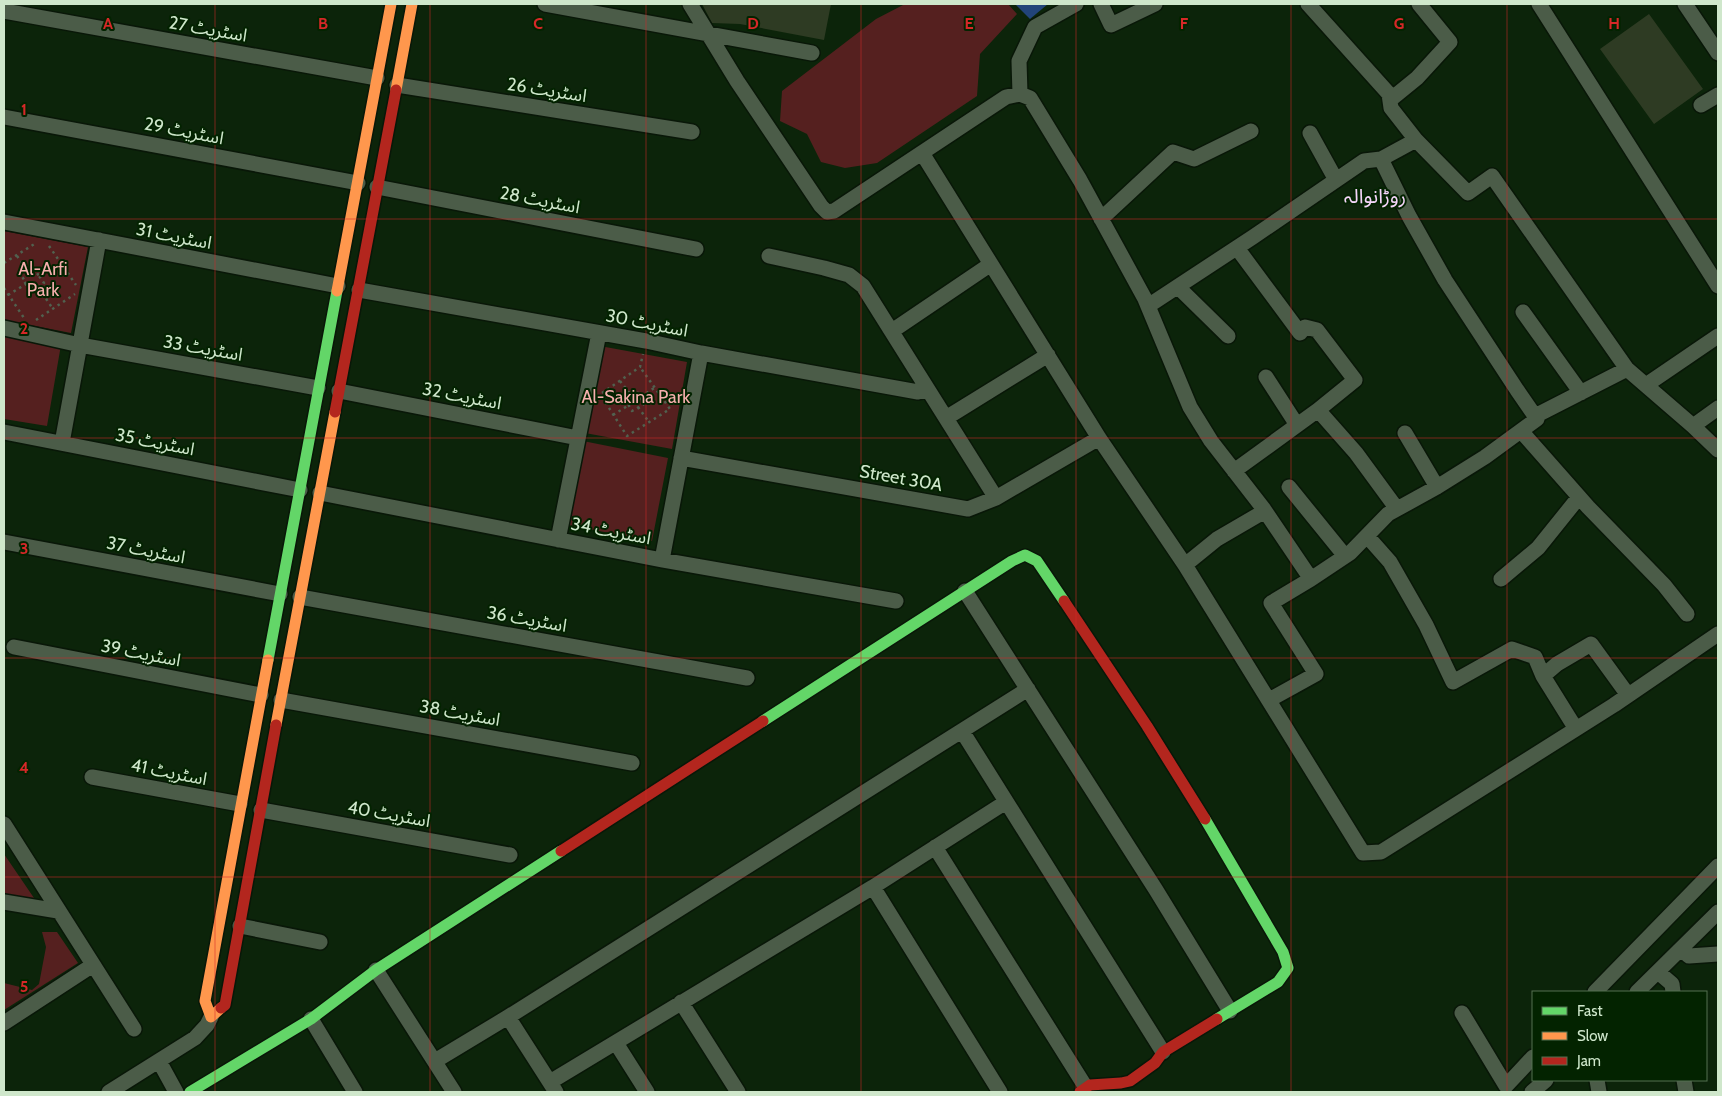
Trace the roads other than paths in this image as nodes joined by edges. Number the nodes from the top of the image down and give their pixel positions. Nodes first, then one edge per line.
1 (391, 4) edge
2 (412, 4) edge
3 (545, 4) edge
4 (690, 4) edge
5 (1076, 4) edge
6 (1101, 4) edge
7 (1155, 4) edge
8 (1308, 4) edge
9 (1419, 4) edge
10 (1539, 4) edge
11 (1685, 4) edge
12 (4, 11) edge
13 (709, 34) junction
14 (812, 53) dead end
15 (1718, 53) edge
16 (377, 78) junction
17 (397, 85) junction
18 (1020, 94) junction
19 (1718, 95) edge
20 (1390, 100) junction
21 (1701, 105) dead end
22 (4, 117) edge
23 (1251, 131) dead end
24 (692, 132) dead end
25 (1310, 133) dead end
26 (1416, 140) junction
27 (922, 153) junction
28 (1382, 159) junction
29 (1336, 180) junction
30 (358, 183) junction
31 (377, 187) junction
32 (1101, 219) junction
33 (4, 222) edge
34 (99, 240) junction
35 (1237, 248) junction
36 (696, 249) dead end
37 (344, 255) junction
38 (769, 256) dead end
39 (364, 259) junction
40 (991, 264) junction
41 (338, 286) junction
42 (1718, 286) edge
43 (1178, 287) junction
44 (359, 290) junction
45 (1148, 306) junction
46 (1523, 312) dead end
47 (4, 328) edge
48 (892, 331) junction
49 (598, 334) junction
50 (1228, 336) dead end
51 (1718, 336) edge
52 (80, 345) junction
53 (701, 353) junction
54 (1048, 355) junction
55 (1628, 369) junction
56 (1266, 377) dead end
57 (1646, 385) junction
58 (318, 388) junction
59 (927, 390) junction
60 (339, 392) junction
61 (1581, 393) junction
62 (1718, 408) edge
63 (1318, 410) junction
64 (1535, 416) junction
65 (946, 418) junction
66 (1297, 425) junction
67 (1693, 426) junction
68 (1521, 431) junction
69 (4, 432) edge
70 (1405, 433) dead end
71 (578, 438) junction
72 (1099, 438) junction
73 (62, 443) junction
74 (1718, 450) edge
75 (681, 458) junction
76 (1234, 471) junction
77 (1288, 487) dead end
78 (1437, 487) junction
79 (300, 490) junction
80 (320, 493) junction
81 (1579, 497) junction
82 (996, 498) junction
83 (1397, 509) junction
84 (1265, 511) junction
85 (1367, 536) junction
86 (558, 540) junction
87 (4, 542) edge
88 (1345, 556) junction
89 (662, 560) junction
90 (1186, 565) junction
91 (1311, 579) junction
92 (1501, 579) dead end
93 (965, 591) junction
94 (280, 594) junction
95 (300, 597) junction
96 (896, 601) dead end
97 (1687, 614) dead end
98 (1718, 634) edge
99 (271, 644) junction
100 (14, 647) dead end
101 (291, 649) junction
102 (1543, 676) junction
103 (747, 678) dead end
104 (1028, 689) junction
105 (261, 695) junction
106 (1628, 695) junction
107 (281, 700) junction
108 (1269, 700) junction
109 (1576, 729) junction
110 (962, 731) junction
111 (632, 763) dead end
112 (92, 777) dead end
113 (1006, 802) junction
114 (240, 804) junction
115 (261, 810) junction
116 (4, 824) edge
117 (935, 847) junction
118 (510, 855) dead end
119 (1718, 866) edge
120 (873, 887) junction
121 (4, 902) edge
122 (58, 911) junction
123 (1718, 912) edge
124 (240, 926) junction
125 (320, 942) dead end
126 (1680, 949) junction
127 (1718, 954) edge
128 (93, 965) junction
129 (376, 970) junction
130 (1658, 972) junction
131 (1596, 991) edge
132 (1638, 991) edge
133 (1673, 991) edge
134 (681, 1002) junction
135 (1230, 1011) junction
136 (1462, 1013) dead end
137 (211, 1017) junction
138 (508, 1017) junction
139 (311, 1020) junction
140 (4, 1023) edge
141 (134, 1029) dead end
142 (616, 1043) junction
143 (1163, 1052) junction
144 (1532, 1058) edge
145 (159, 1061) junction
146 (435, 1061) junction
147 (1545, 1081) edge
148 (553, 1087) edge
149 (1082, 1089) edge
150 (109, 1092) edge
151 (176, 1092) edge
152 (190, 1092) edge
153 (355, 1092) edge
154 (454, 1092) edge
155 (647, 1092) edge
156 (738, 1092) edge
157 (1000, 1092) edge
158 (1532, 1092) edge

1 - 16 street
2 - 17 street
3 - 13 street
4 - 13 street
5 - 18 street
6 - 7 street
8 - 20 street
9 - 20 street
10 - 42 street
11 - 15 street
12 - 16 street, اسٹریٹ 27
13 - 14 street
13 - 27 street
16 - 30 street
17 - 24 street, اسٹریٹ 26
17 - 31 street
18 - 27 street
18 - 32 street
19 - 21 street
20 - 26 street
22 - 30 street, اسٹریٹ 29
23 - 32 street
25 - 29 street
26 - 28 street
26 - 55 street
27 - 40 street
28 - 29 street
28 - 64 street
29 - 35 street
30 - 37 street
31 - 36 street, اسٹریٹ 28
31 - 39 street
32 - 45 street
33 - 34 street, اسٹریٹ 31
34 - 41 street, اسٹریٹ 31
34 - 52 street
35 - 43 street
35 - 63 street
37 - 39 street
37 - 41 street
38 - 48 street
39 - 44 street
40 - 48 street
40 - 54 street
41 - 58 street
43 - 45 street
43 - 50 street
44 - 49 street, اسٹریٹ 30
44 - 60 street
45 - 76 street
46 - 61 street
47 - 52 street, اسٹریٹ 33
48 - 59 street
49 - 53 street, اسٹریٹ 30
49 - 71 street
51 - 57 street
52 - 58 street, اسٹریٹ 33
52 - 73 street
53 - 59 street, اسٹریٹ 30
53 - 75 street
54 - 65 street
54 - 72 street
55 - 57 street
55 - 61 street
56 - 66 street
57 - 67 street
58 - 79 street
59 - 65 street
60 - 71 street, اسٹریٹ 32
60 - 80 street
61 - 64 street
62 - 67 street
63 - 66 street
63 - 83 street
64 - 68 street
65 - 82 street
66 - 76 street
67 - 74 street
68 - 78 street
68 - 81 street
69 - 73 street, اسٹریٹ 35
70 - 78 street
71 - 86 street
72 - 82 street, Street 30A
72 - 90 street
73 - 79 street, اسٹریٹ 35
75 - 82 street, Street 30A
75 - 89 street
76 - 84 street
77 - 88 street
78 - 83 street
79 - 94 street
80 - 86 street, اسٹریٹ 34
80 - 95 street
81 - 92 street
81 - 97 street
83 - 85 street
84 - 90 street
84 - 91 street
85 - 88 street
85 - 102 street
86 - 89 street, اسٹریٹ 34
87 - 94 street, اسٹریٹ 37
88 - 91 street
89 - 96 street, اسٹریٹ 34
90 - 108 street
91 - 108 street
93 - 104 street
93 - 129 street
93 - 135 street
94 - 99 street
95 - 101 street
95 - 103 street, اسٹریٹ 36
98 - 106 street
99 - 101 street
99 - 105 street
100 - 105 street, اسٹریٹ 39
101 - 107 street
102 - 106 street
102 - 109 street
104 - 110 street
104 - 135 street
105 - 114 street
106 - 109 street
107 - 111 street, اسٹریٹ 38
107 - 115 street
108 - 109 street
110 - 113 street
110 - 138 street
112 - 114 street, اسٹریٹ 41
113 - 117 street
113 - 143 street
114 - 137 street
115 - 118 street, اسٹریٹ 40
115 - 124 street
116 - 122 street
117 - 120 street
117 - 149 street
119 - 131 street
120 - 134 street
120 - 157 street
121 - 122 street
122 - 128 street
123 - 126 street
124 - 125 street
124 - 137 street
126 - 127 street
126 - 130 street
128 - 140 street
128 - 141 street
129 - 139 street
129 - 146 street
130 - 132 street
130 - 133 street
134 - 142 street
134 - 156 street
135 - 143 street
136 - 144 street
137 - 145 street
138 - 146 street
138 - 148 street
139 - 152 street
139 - 153 street
142 - 148 street
142 - 155 street
143 - 149 street
145 - 150 street
145 - 151 street
146 - 154 street
147 - 158 street

